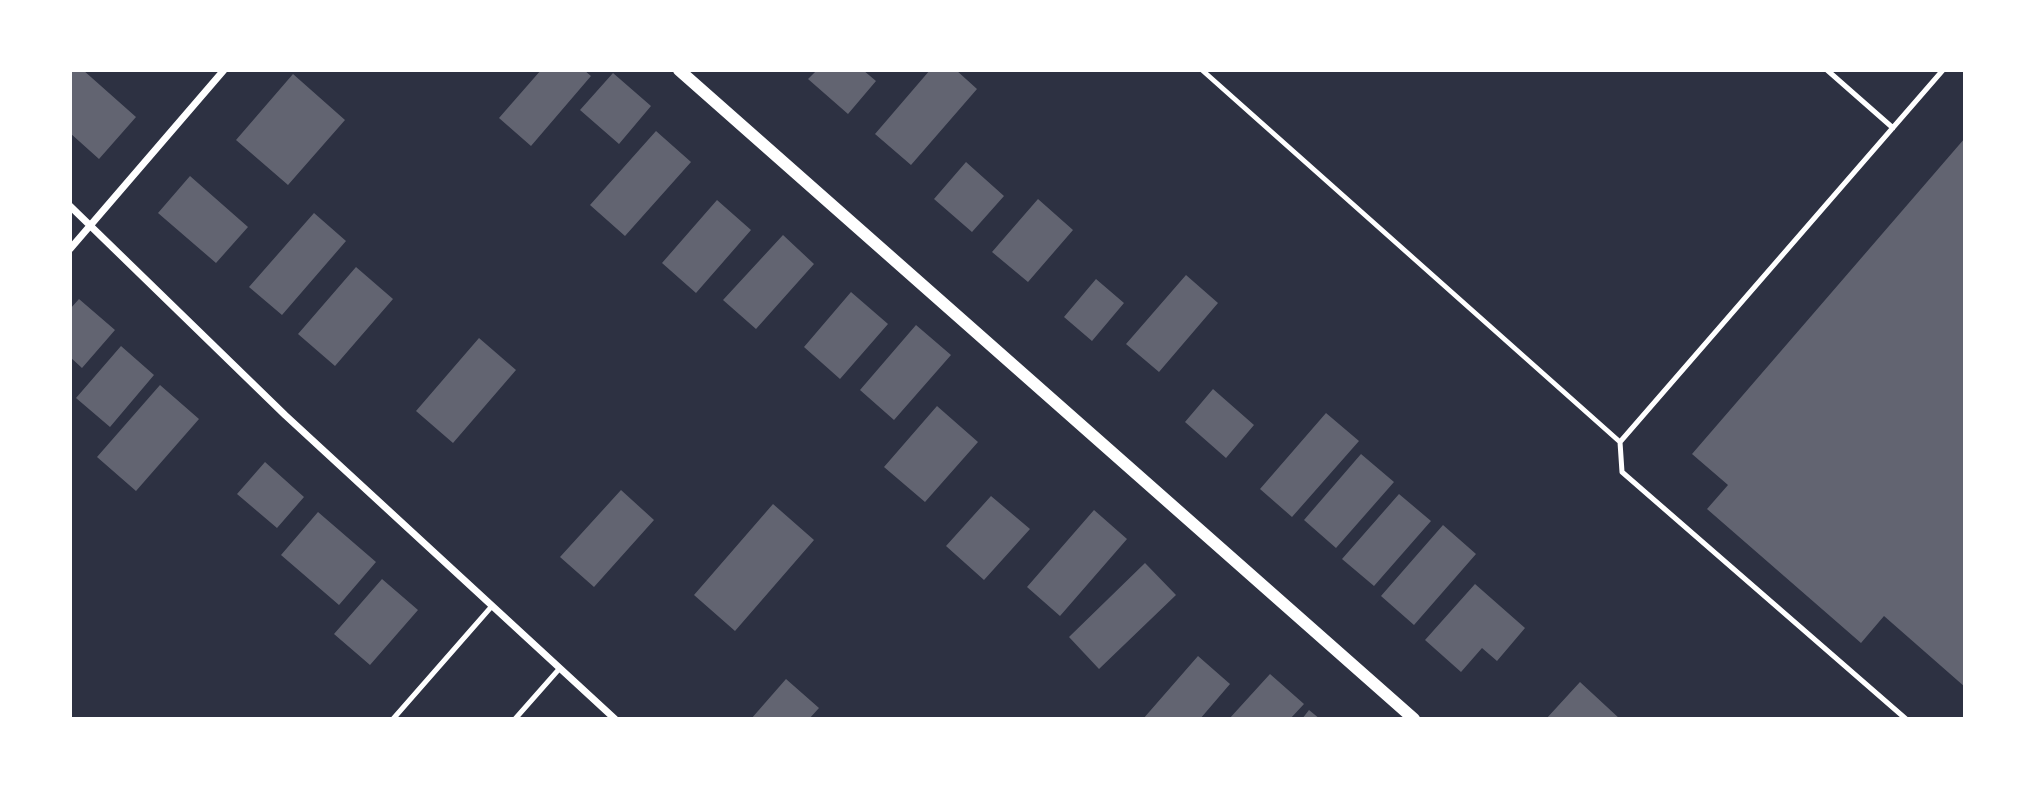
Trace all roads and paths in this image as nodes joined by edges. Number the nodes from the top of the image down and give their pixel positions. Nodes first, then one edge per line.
1 (224, 70) edge
2 (680, 70) edge
3 (1202, 70) edge
4 (1827, 70) edge
5 (1943, 70) edge
6 (1893, 128) junction
7 (70, 206) edge
8 (90, 225) junction
9 (70, 248) edge
10 (1620, 442) junction
11 (492, 606) junction
12 (560, 668) junction
13 (393, 719) edge
14 (515, 719) edge
15 (615, 719) edge
16 (1414, 719) edge
17 (1906, 719) edge

1 - 8 street
2 - 16 street
3 - 10 lane
4 - 6 lane
5 - 6 lane
6 - 10 lane
7 - 8 street
8 - 9 street
8 - 11 street
10 - 17 lane
11 - 12 street
11 - 13 lane
12 - 14 lane
12 - 15 street

